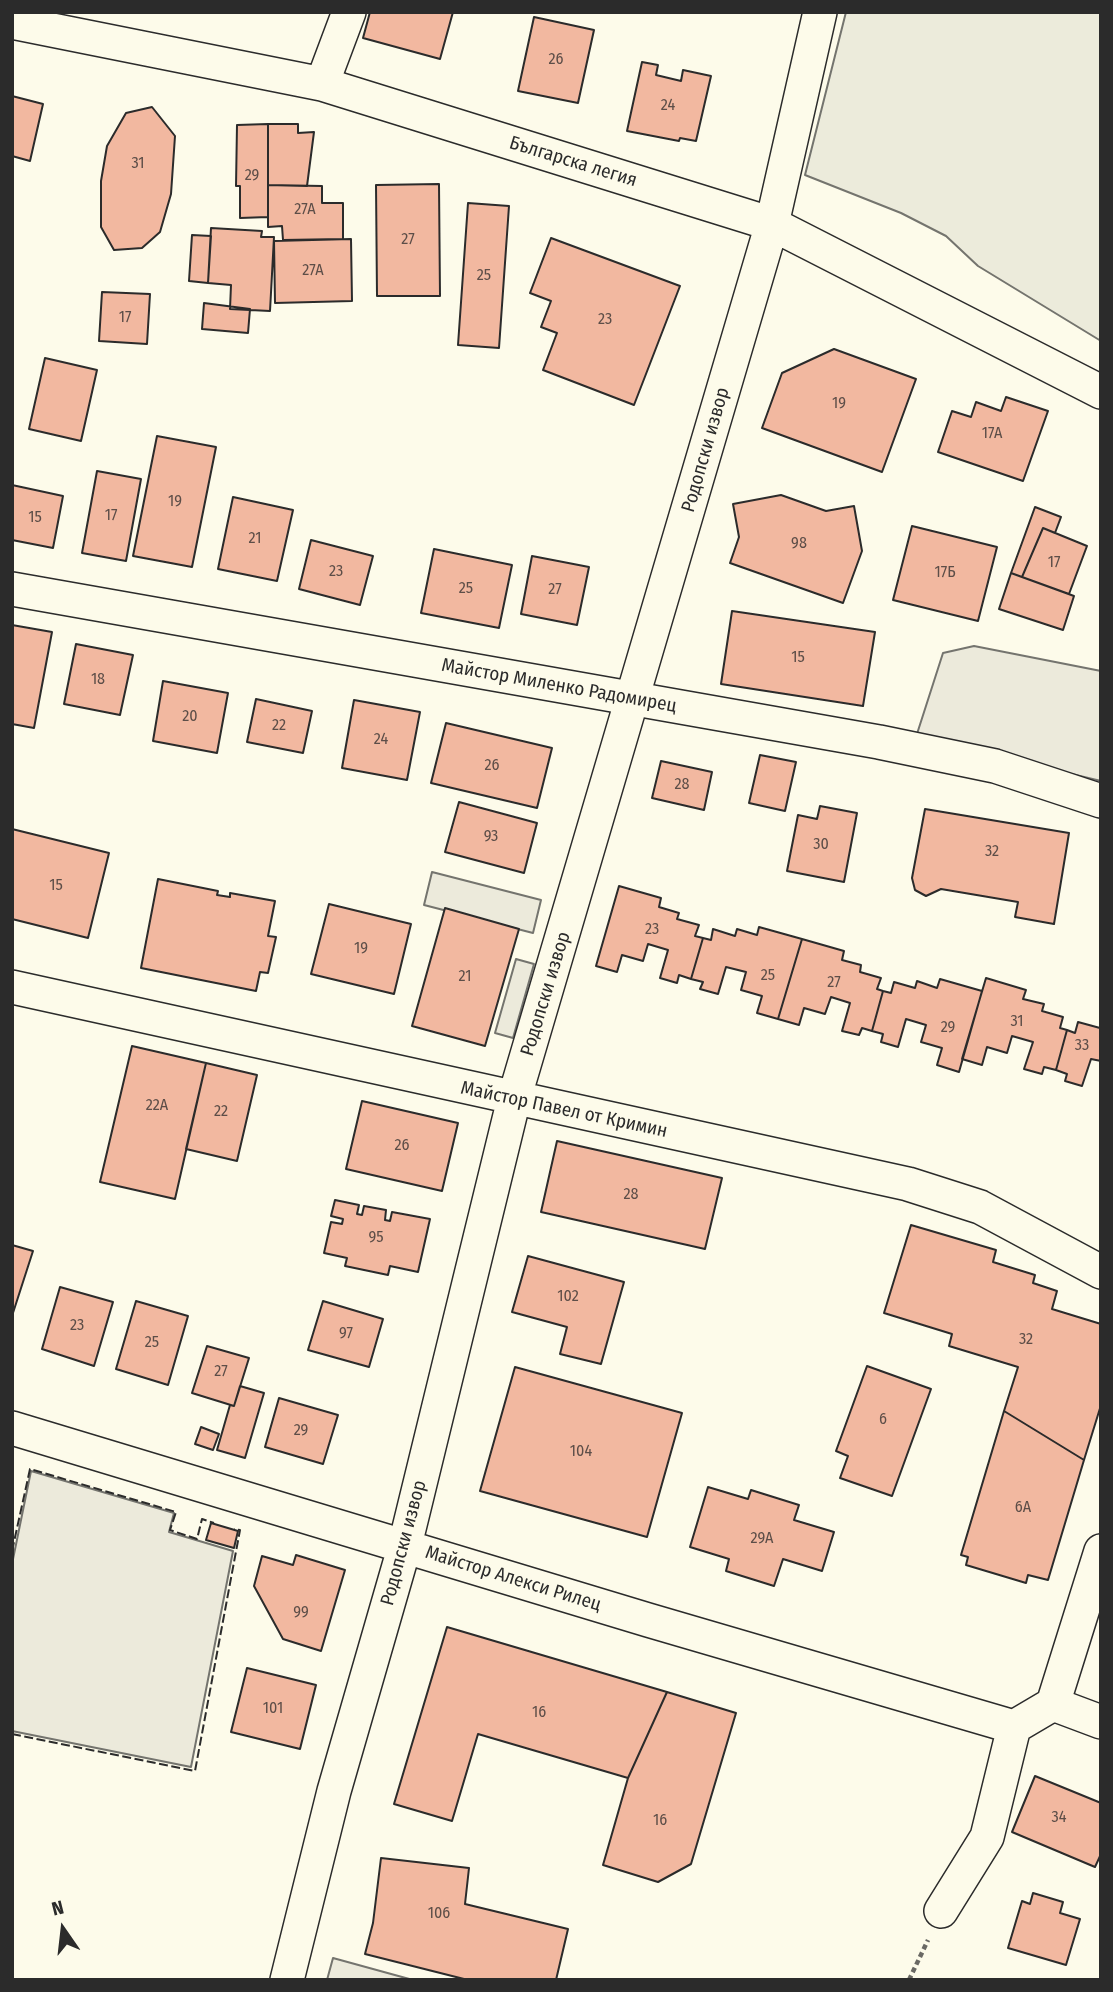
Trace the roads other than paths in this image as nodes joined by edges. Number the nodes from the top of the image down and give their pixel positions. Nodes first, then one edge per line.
1 (349, 12) edge
2 (820, 12) edge
3 (12, 22) edge
4 (322, 84) junction
5 (772, 224) junction
6 (1101, 392) edge
7 (12, 589) edge
8 (634, 700) junction
9 (1101, 801) edge
10 (12, 987) edge
11 (514, 1099) junction
12 (1101, 1272) edge
13 (12, 1428) edge
14 (405, 1545) junction
15 (1101, 1551) edge
16 (1053, 1704) junction
17 (1101, 1722) edge
18 (1014, 1727) junction
19 (941, 1910) dead end
20 (287, 1980) edge

1 - 4 street
2 - 5 street, Родопски извор
3 - 4 street, Българска легия
4 - 5 street, Българска легия
5 - 6 street, Българска легия
5 - 8 street, Родопски извор
7 - 8 street, Майстор Миленко Радомирец
8 - 9 street, Майстор Миленко Радомирец
8 - 11 street, Родопски извор
10 - 11 street, Майстор Павел от Кримин
11 - 12 street, Майстор Павел от Кримин
11 - 14 street, Родопски извор
13 - 14 street, Майстор Алекси Рилец
14 - 18 street, Майстор Алекси Рилец
14 - 20 street, Родопски извор
15 - 16 street
16 - 17 street
16 - 18 street
18 - 19 street

